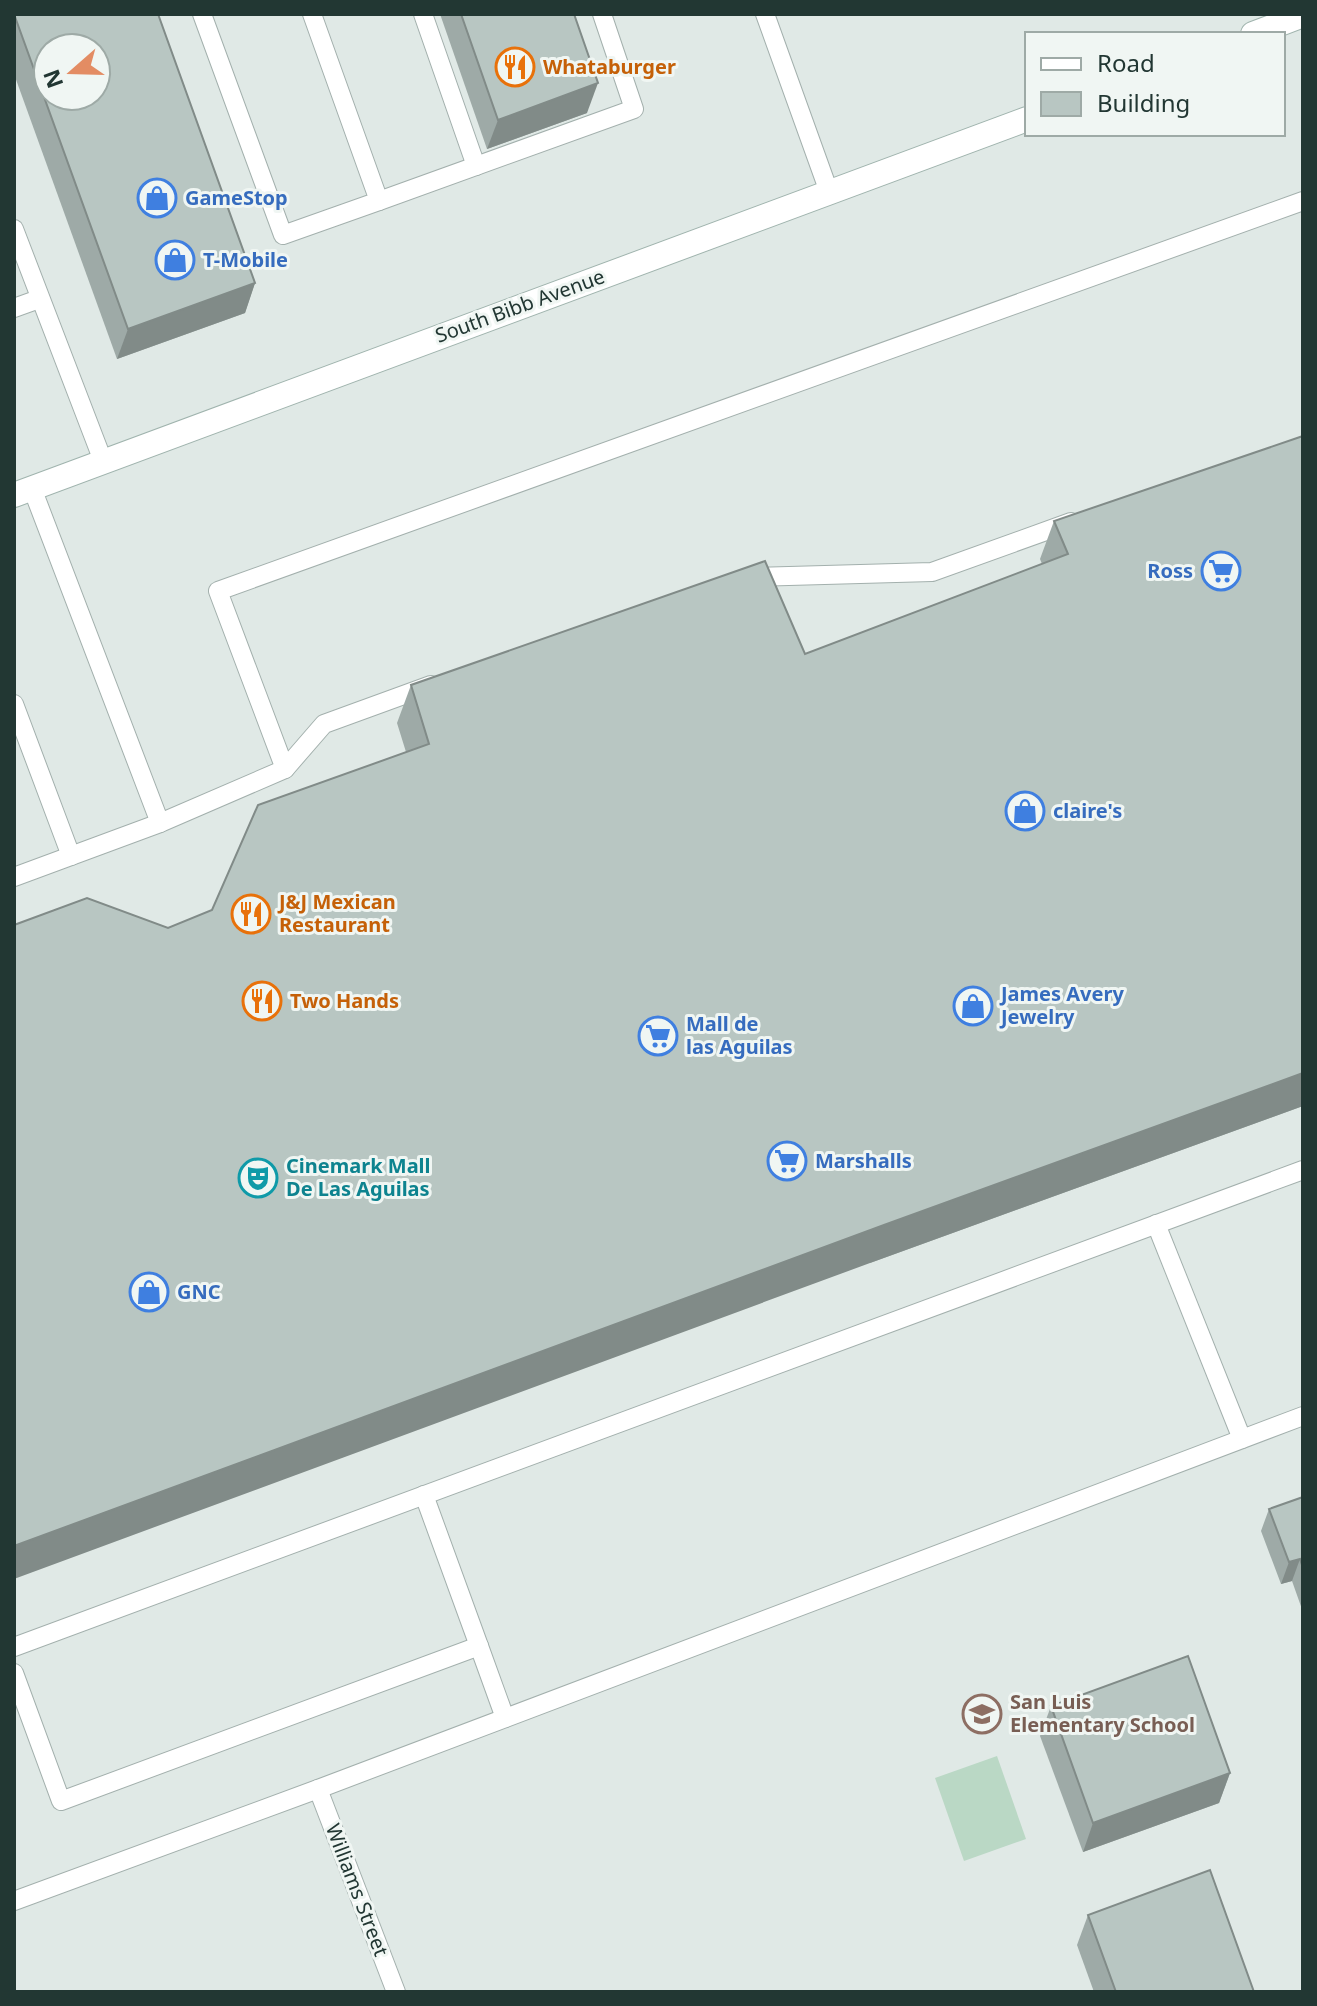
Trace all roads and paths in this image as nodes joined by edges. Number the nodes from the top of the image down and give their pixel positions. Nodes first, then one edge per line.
1 (202, 14) edge
2 (312, 14) edge
3 (423, 14) edge
4 (602, 14) edge
5 (765, 14) edge
6 (1303, 15) edge
7 (1258, 32) edge
8 (1025, 120) edge
9 (476, 166) junction
10 (829, 192) junction
11 (379, 201) junction
12 (1303, 201) edge
13 (14, 229) edge
14 (39, 299) junction
15 (14, 308) edge
16 (103, 461) junction
17 (23, 492) edge
18 (1093, 514) edge
19 (729, 577) edge
20 (443, 681) edge
21 (14, 704) edge
22 (285, 769) junction
23 (160, 823) junction
24 (71, 856) junction
25 (14, 877) edge
26 (1303, 1170) edge
27 (1156, 1224) junction
28 (1303, 1416) edge
29 (1242, 1439) junction
30 (424, 1495) junction
31 (479, 1646) junction
32 (14, 1647) edge
33 (14, 1673) edge
34 (505, 1718) junction
35 (318, 1789) junction
36 (14, 1901) edge
37 (396, 1992) edge

1 - 11 lane
2 - 11 lane
3 - 9 lane
4 - 9 lane
5 - 10 lane
6 - 7 main road
8 - 10 main road, South Bibb Avenue
9 - 11 lane
10 - 16 main road, South Bibb Avenue
12 - 22 lane
13 - 14 lane
14 - 15 lane
14 - 16 lane
16 - 17 main road, South Bibb Avenue
17 - 23 lane
18 - 19 lane
20 - 22 lane
21 - 24 lane
22 - 23 lane
23 - 24 lane
24 - 25 lane
26 - 27 lane
27 - 29 lane
27 - 30 lane
28 - 29 lane
29 - 34 lane
30 - 31 lane
30 - 32 lane
31 - 33 lane
31 - 34 lane
34 - 35 lane
35 - 36 lane
35 - 37 lane, Williams Street

